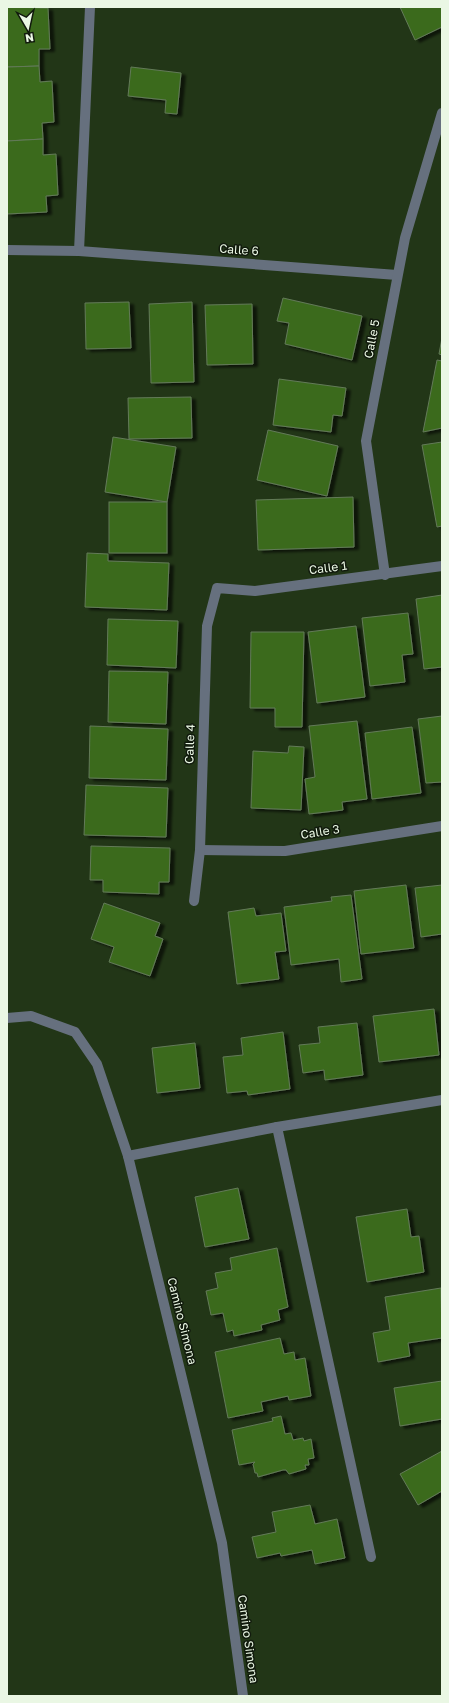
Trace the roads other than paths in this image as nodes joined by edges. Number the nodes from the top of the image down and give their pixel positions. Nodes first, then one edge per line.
1 (90, 7) edge
2 (442, 113) edge
3 (7, 250) edge
4 (79, 251) junction
5 (397, 275) junction
6 (442, 566) edge
7 (385, 575) junction
8 (217, 588) joint
9 (442, 826) edge
10 (200, 850) junction
11 (194, 902) dead end
12 (7, 1018) edge
13 (442, 1100) edge
14 (277, 1127) junction
15 (128, 1156) junction
16 (371, 1557) dead end
17 (243, 1696) edge

1 - 4 street
2 - 5 street, Calle 5
3 - 4 street, Calle 6
4 - 5 street, Calle 6
5 - 7 street, Calle 5
6 - 7 street, Calle 1
7 - 8 street, Calle 1
8 - 10 street, Calle 4
9 - 10 street, Calle 3
10 - 11 street, Calle 4
12 - 15 street, Camino Simona
13 - 14 street
14 - 15 street
14 - 16 street
15 - 17 street, Camino Simona

